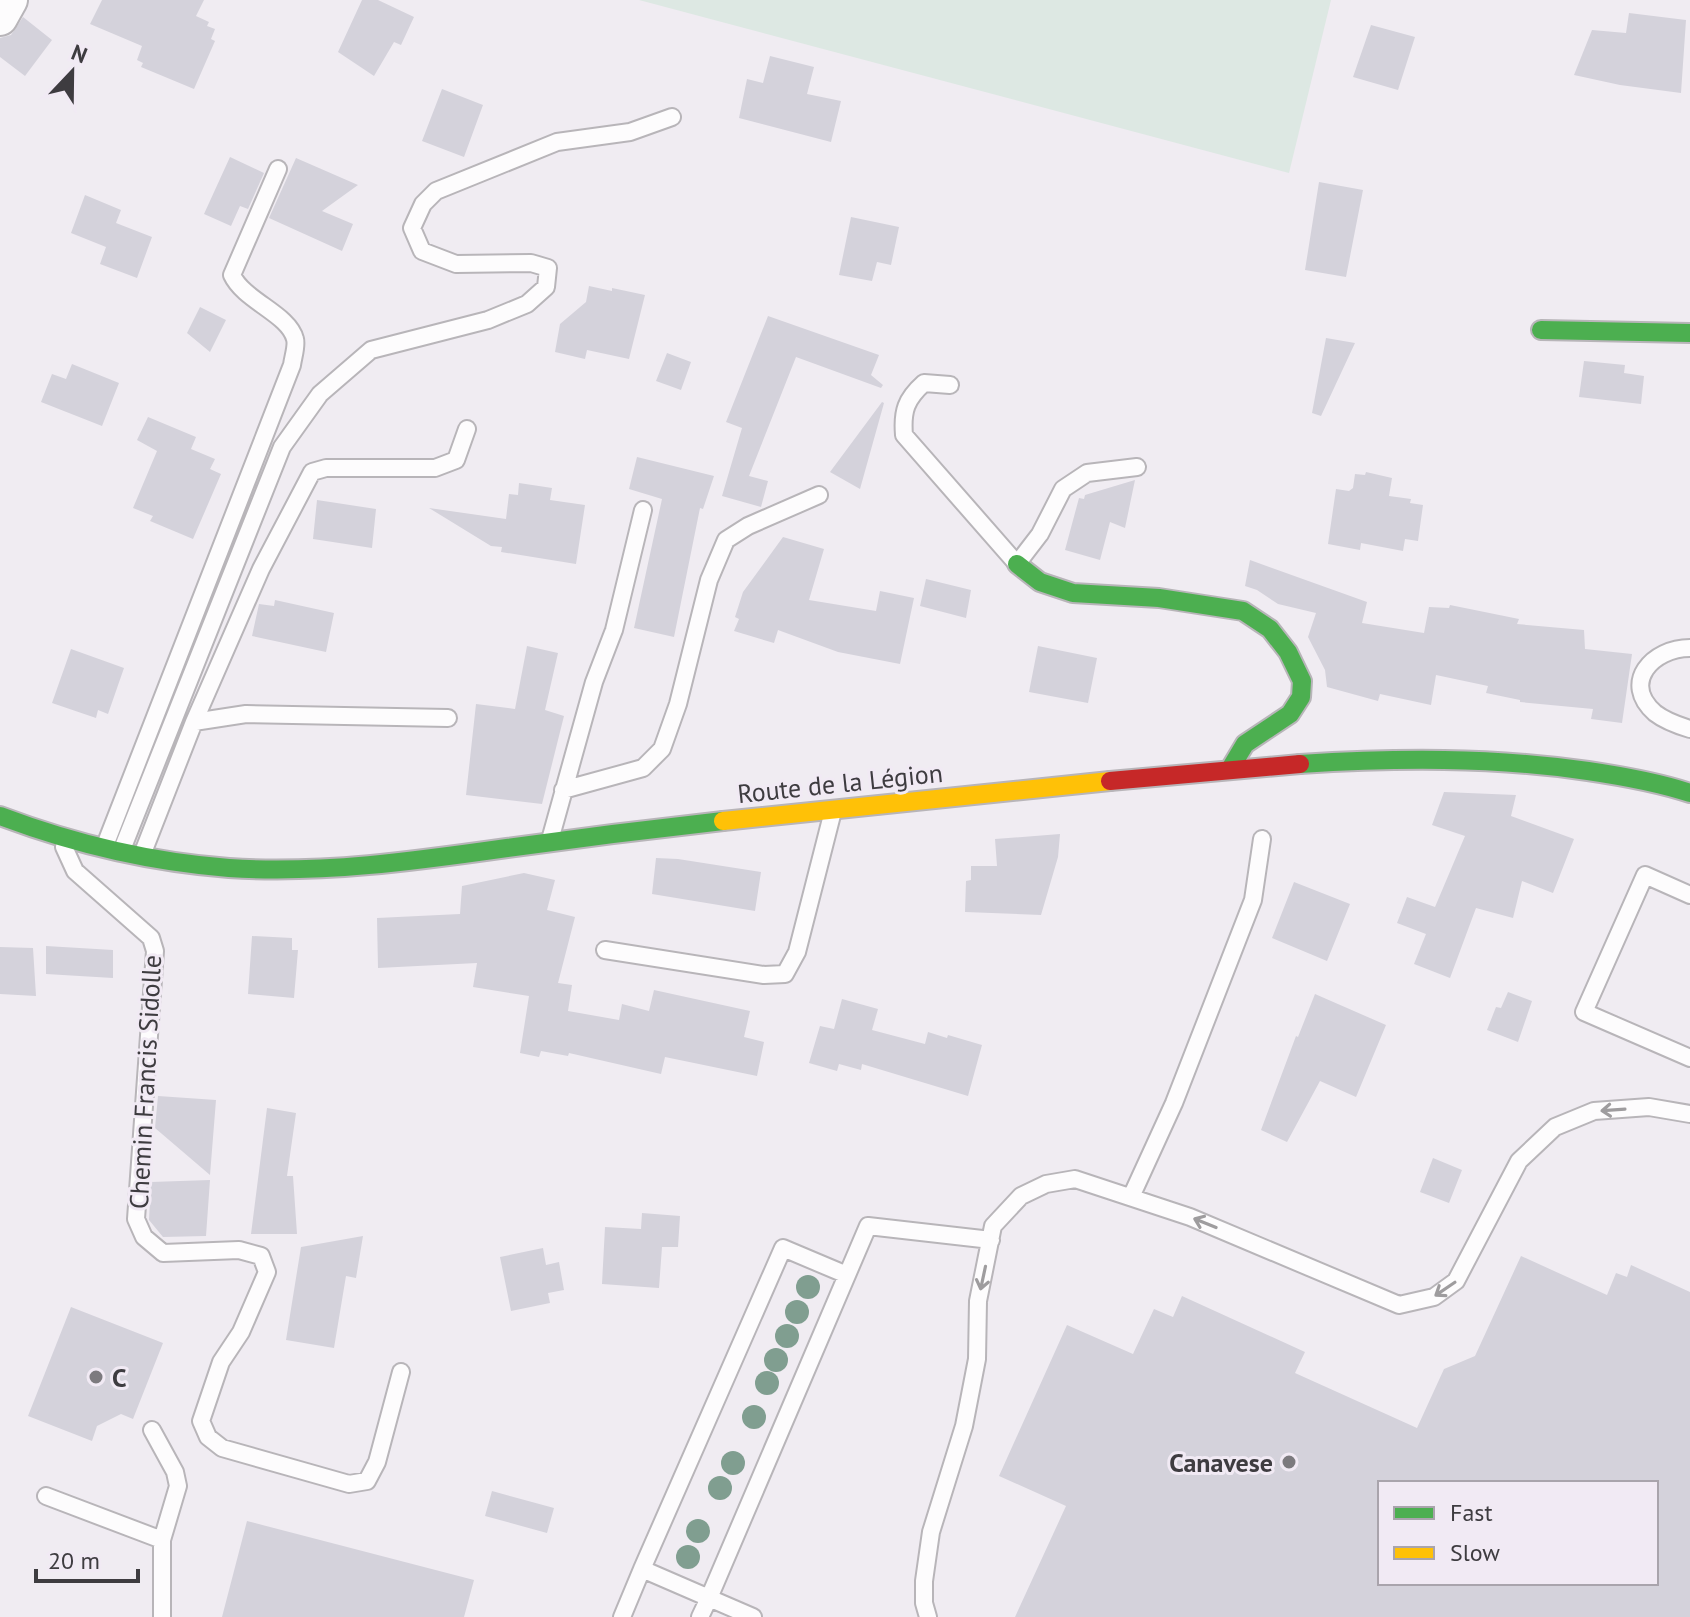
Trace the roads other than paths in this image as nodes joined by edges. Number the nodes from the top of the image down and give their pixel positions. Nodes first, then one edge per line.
1 (10, 0) edge
2 (0, 18) edge
3 (672, 117) dead end
4 (278, 169) dead end
5 (1541, 330) dead end
6 (1690, 333) edge
7 (950, 385) dead end
8 (467, 429) dead end
9 (1137, 467) dead end
10 (819, 495) dead end
11 (643, 510) dead end
12 (1017, 564) junction
13 (1690, 648) edge
14 (448, 718) dead end
15 (194, 722) junction
16 (1690, 729) edge
17 (1230, 769) junction
18 (563, 790) junction
19 (1690, 793) edge
20 (833, 810) junction
21 (0, 816) edge
22 (59, 839) junction
23 (1262, 839) dead end
24 (550, 842) junction
25 (112, 851) junction
26 (141, 857) junction
27 (1690, 895) edge
28 (605, 950) dead end
29 (1690, 1058) edge
30 (1690, 1114) edge
31 (1131, 1197) junction
32 (991, 1240) junction
33 (847, 1275) junction
34 (401, 1372) dead end
35 (152, 1430) dead end
36 (46, 1496) dead end
37 (162, 1540) junction
38 (642, 1569) junction
39 (709, 1598) junction
40 (162, 1617) edge
41 (622, 1617) edge
42 (700, 1617) edge
43 (753, 1617) edge
44 (928, 1617) edge

1 - 2 street
3 - 25 lane
4 - 25 lane
5 - 6 main road
7 - 12 lane
8 - 15 lane
9 - 12 lane
10 - 18 lane
11 - 18 lane
12 - 17 main road
13 - 16 lane
14 - 15 lane
15 - 26 lane
17 - 19 main road, Route de la Légion
17 - 20 main road, Route de la Légion
18 - 24 lane
20 - 24 main road, Route de la Légion
20 - 28 lane
21 - 22 main road, Route de la Légion
22 - 25 main road, Route de la Légion
22 - 34 lane, Chemin Francis Sidolle
23 - 31 lane
24 - 26 main road, Route de la Légion
25 - 26 main road, Route de la Légion
27 - 29 lane
30 -> 31 lane
31 - 32 lane
32 - 33 lane
32 -> 44 lane
33 - 38 lane
33 - 39 lane
35 - 37 lane
36 - 37 lane
37 - 40 lane
38 - 39 lane
38 - 41 lane
39 - 42 lane
39 - 43 lane

